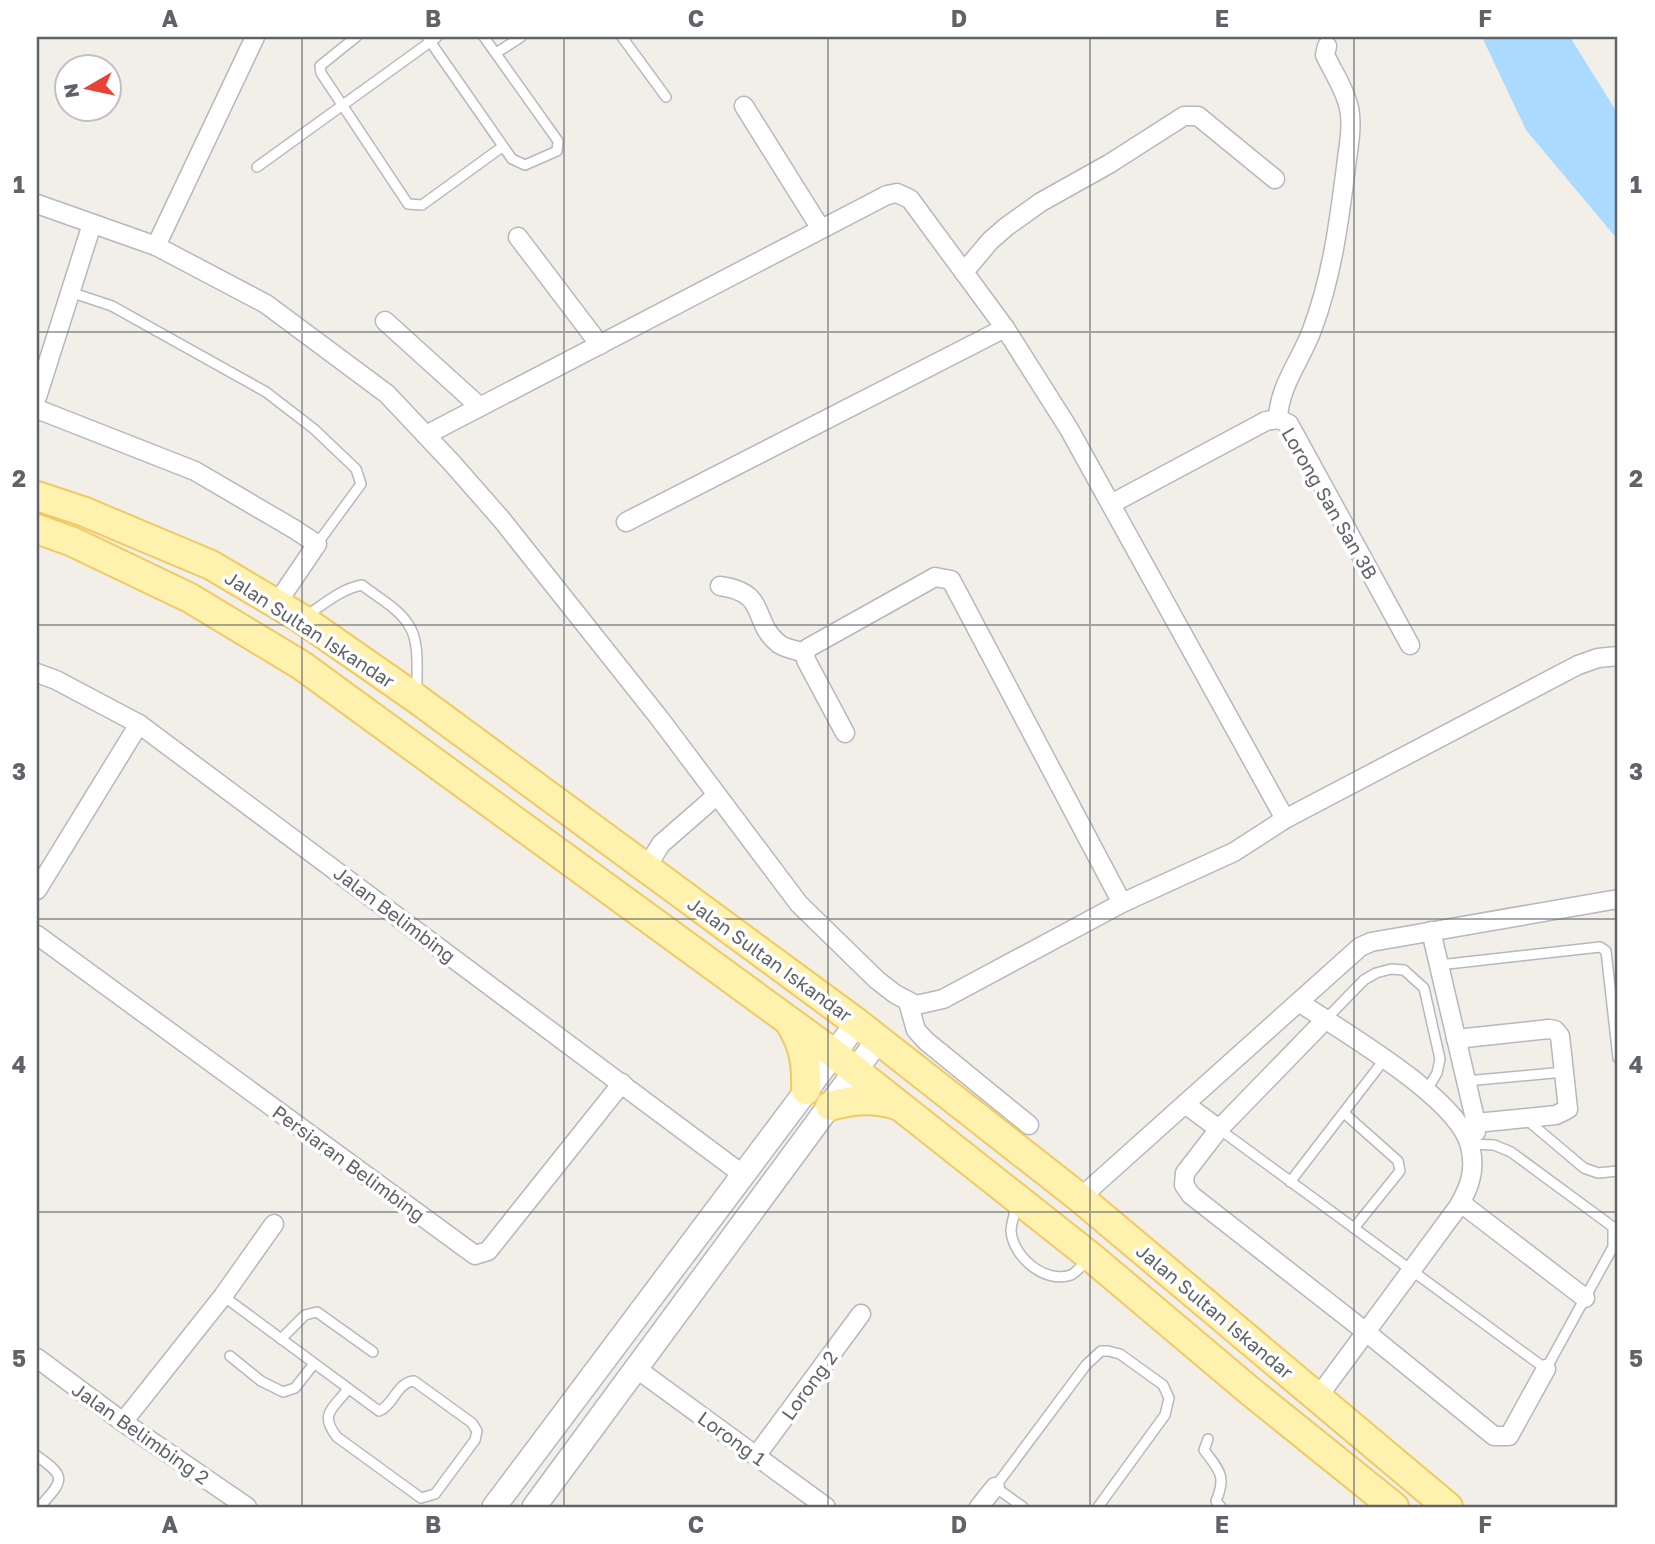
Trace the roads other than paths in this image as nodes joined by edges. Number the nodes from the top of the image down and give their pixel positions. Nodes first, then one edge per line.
1 (255, 37) edge
2 (356, 37) edge
3 (484, 37) edge
4 (521, 37) edge
5 (622, 37) edge
6 (431, 38) edge
7 (1327, 46) dead end
8 (496, 53) junction
9 (666, 97) dead end
10 (343, 106) junction
11 (744, 106) dead end
12 (502, 147) junction
13 (257, 167) dead end
14 (1275, 179) dead end
15 (37, 204) edge
16 (92, 224) junction
17 (821, 229) junction
18 (518, 237) dead end
19 (156, 246) junction
20 (964, 272) junction
21 (71, 292) junction
22 (384, 321) dead end
23 (1005, 328) junction
24 (600, 345) junction
25 (37, 397) edge
26 (480, 407) junction
27 (37, 409) edge
28 (1278, 419) junction
29 (426, 435) junction
30 (37, 496) edge
31 (1111, 504) junction
32 (626, 522) dead end
33 (37, 529) edge
34 (317, 544) junction
35 (720, 586) dead end
36 (277, 603) junction
37 (302, 619) junction
38 (1410, 645) dead end
39 (805, 653) junction
40 (1618, 656) edge
41 (37, 673) edge
42 (417, 699) junction
43 (139, 724) junction
44 (845, 733) dead end
45 (716, 796) junction
46 (1285, 819) junction
47 (646, 868) junction
48 (37, 890) edge
49 (1618, 899) edge
50 (1122, 903) junction
51 (1431, 931) junction
52 (37, 935) edge
53 (1439, 965) junction
54 (908, 1002) junction
55 (1299, 1002) junction
56 (789, 1020) junction
57 (1325, 1020) junction
58 (868, 1032) junction
59 (1456, 1039) junction
60 (833, 1053) junction
61 (1618, 1058) edge
62 (1384, 1060) junction
63 (855, 1070) junction
64 (1564, 1072) junction
65 (1466, 1081) junction
66 (622, 1083) junction
67 (806, 1090) junction
68 (1427, 1090) junction
69 (1185, 1104) junction
70 (830, 1106) junction
71 (903, 1107) junction
72 (1343, 1113) junction
73 (1525, 1118) junction
74 (1476, 1123) junction
75 (1029, 1125) dead end
76 (1219, 1129) junction
77 (1470, 1144) junction
78 (1618, 1171) edge
79 (742, 1174) junction
80 (1290, 1182) junction
81 (1080, 1198) junction
82 (1019, 1199) junction
83 (1461, 1203) junction
84 (274, 1224) dead end
85 (1354, 1228) junction
86 (1091, 1256) junction
87 (1410, 1270) junction
88 (223, 1296) junction
89 (1585, 1298) junction
90 (861, 1314) dead end
91 (1366, 1332) junction
92 (281, 1339) junction
93 (373, 1352) dead end
94 (230, 1356) dead end
95 (37, 1358) edge
96 (313, 1365) junction
97 (637, 1369) junction
98 (1546, 1369) junction
99 (348, 1389) junction
100 (1318, 1397) junction
101 (123, 1422) junction
102 (1208, 1439) dead end
103 (37, 1456) edge
104 (756, 1456) junction
105 (995, 1487) junction
106 (37, 1504) edge
107 (247, 1507) edge
108 (494, 1507) edge
109 (534, 1507) edge
110 (826, 1507) edge
111 (979, 1507) edge
112 (1023, 1507) edge
113 (1098, 1507) edge
114 (1221, 1507) edge
115 (1394, 1507) edge
116 (1448, 1507) edge

1 - 19 street
2 - 10 lane
3 - 8 lane
4 - 8 lane
5 - 9 lane
6 - 10 lane
6 - 12 lane
7 - 28 street
8 - 12 lane
10 - 12 lane
10 - 13 lane
11 - 17 street
14 - 20 street
15 - 16 street
16 - 19 street
16 - 21 street
17 - 20 street
17 - 24 street
18 - 24 street
19 - 29 street
20 - 23 street
21 - 25 street
21 - 34 lane
22 - 26 street
23 - 31 street
23 - 32 street
24 - 26 street
26 - 29 street
27 - 34 street
28 - 31 street, Lorong San San 3B
28 - 38 street, Lorong San San 3B
29 - 45 street
30 - 36 main road, Jalan Sultan Iskandar
31 - 46 street
33 - 56 main road, Jalan Sultan Iskandar
34 - 36 street
35 - 39 street
36 - 37 main road, Jalan Sultan Iskandar
37 - 42 main road, Jalan Sultan Iskandar
37 - 42 lane
39 - 44 street
39 - 50 street
40 - 46 street
41 - 43 street, Jalan Belimbing
42 - 47 main road, Jalan Sultan Iskandar
43 - 48 street
43 - 66 street, Jalan Belimbing
45 - 47 street
45 - 54 street
46 - 50 street
47 - 58 main road, Jalan Sultan Iskandar
49 - 51 street
50 - 54 street
51 - 53 street
51 - 55 street
52 - 66 street, Persiaran Belimbing
53 - 59 street
53 - 61 lane
54 - 75 street
55 - 57 street
55 - 69 street
56 - 60 main road, Jalan Sultan Iskandar
56 - 67 main road
57 - 62 street
57 - 68 lane
57 - 76 street
58 - 60 street
58 - 63 street
58 - 81 main road, Jalan Sultan Iskandar
59 - 64 street
59 - 65 street
60 - 63 main road, Jalan Sultan Iskandar
60 - 67 street
62 - 68 street
62 - 72 lane
63 - 70 street
63 - 71 main road, Jalan Sultan Iskandar
64 - 65 lane
64 - 73 street
65 - 74 street
66 - 79 street, Jalan Belimbing
67 - 79 street
68 - 77 street
69 - 76 street
69 - 81 street
70 - 71 main road
70 - 97 street
71 - 82 main road, Jalan Sultan Iskandar
72 - 80 lane
72 - 85 lane
73 - 74 street
73 - 78 lane
74 - 77 street
76 - 80 lane
76 - 91 street
77 - 83 street
77 - 89 lane
79 - 108 street
80 - 85 lane
81 - 100 main road, Jalan Sultan Iskandar
82 - 86 main road, Jalan Sultan Iskandar
82 - 86 lane
83 - 87 street
83 - 89 street
84 - 88 street
85 - 87 lane
86 - 115 main road, Jalan Sultan Iskandar
87 - 91 street
87 - 98 lane
88 - 92 lane
88 - 101 street
89 - 98 lane
90 - 104 street, Lorong 2
91 - 98 street
91 - 100 street
92 - 93 lane
92 - 96 lane
94 - 96 lane
95 - 101 street, Jalan Belimbing 2
96 - 99 lane
97 - 104 street, Lorong 1
97 - 109 street
99 - 99 lane
100 - 116 main road, Jalan Sultan Iskandar
101 - 107 street, Jalan Belimbing 2
102 - 114 lane
103 - 106 lane
104 - 110 street, Lorong 1
105 - 111 street
105 - 112 lane
105 - 113 lane

